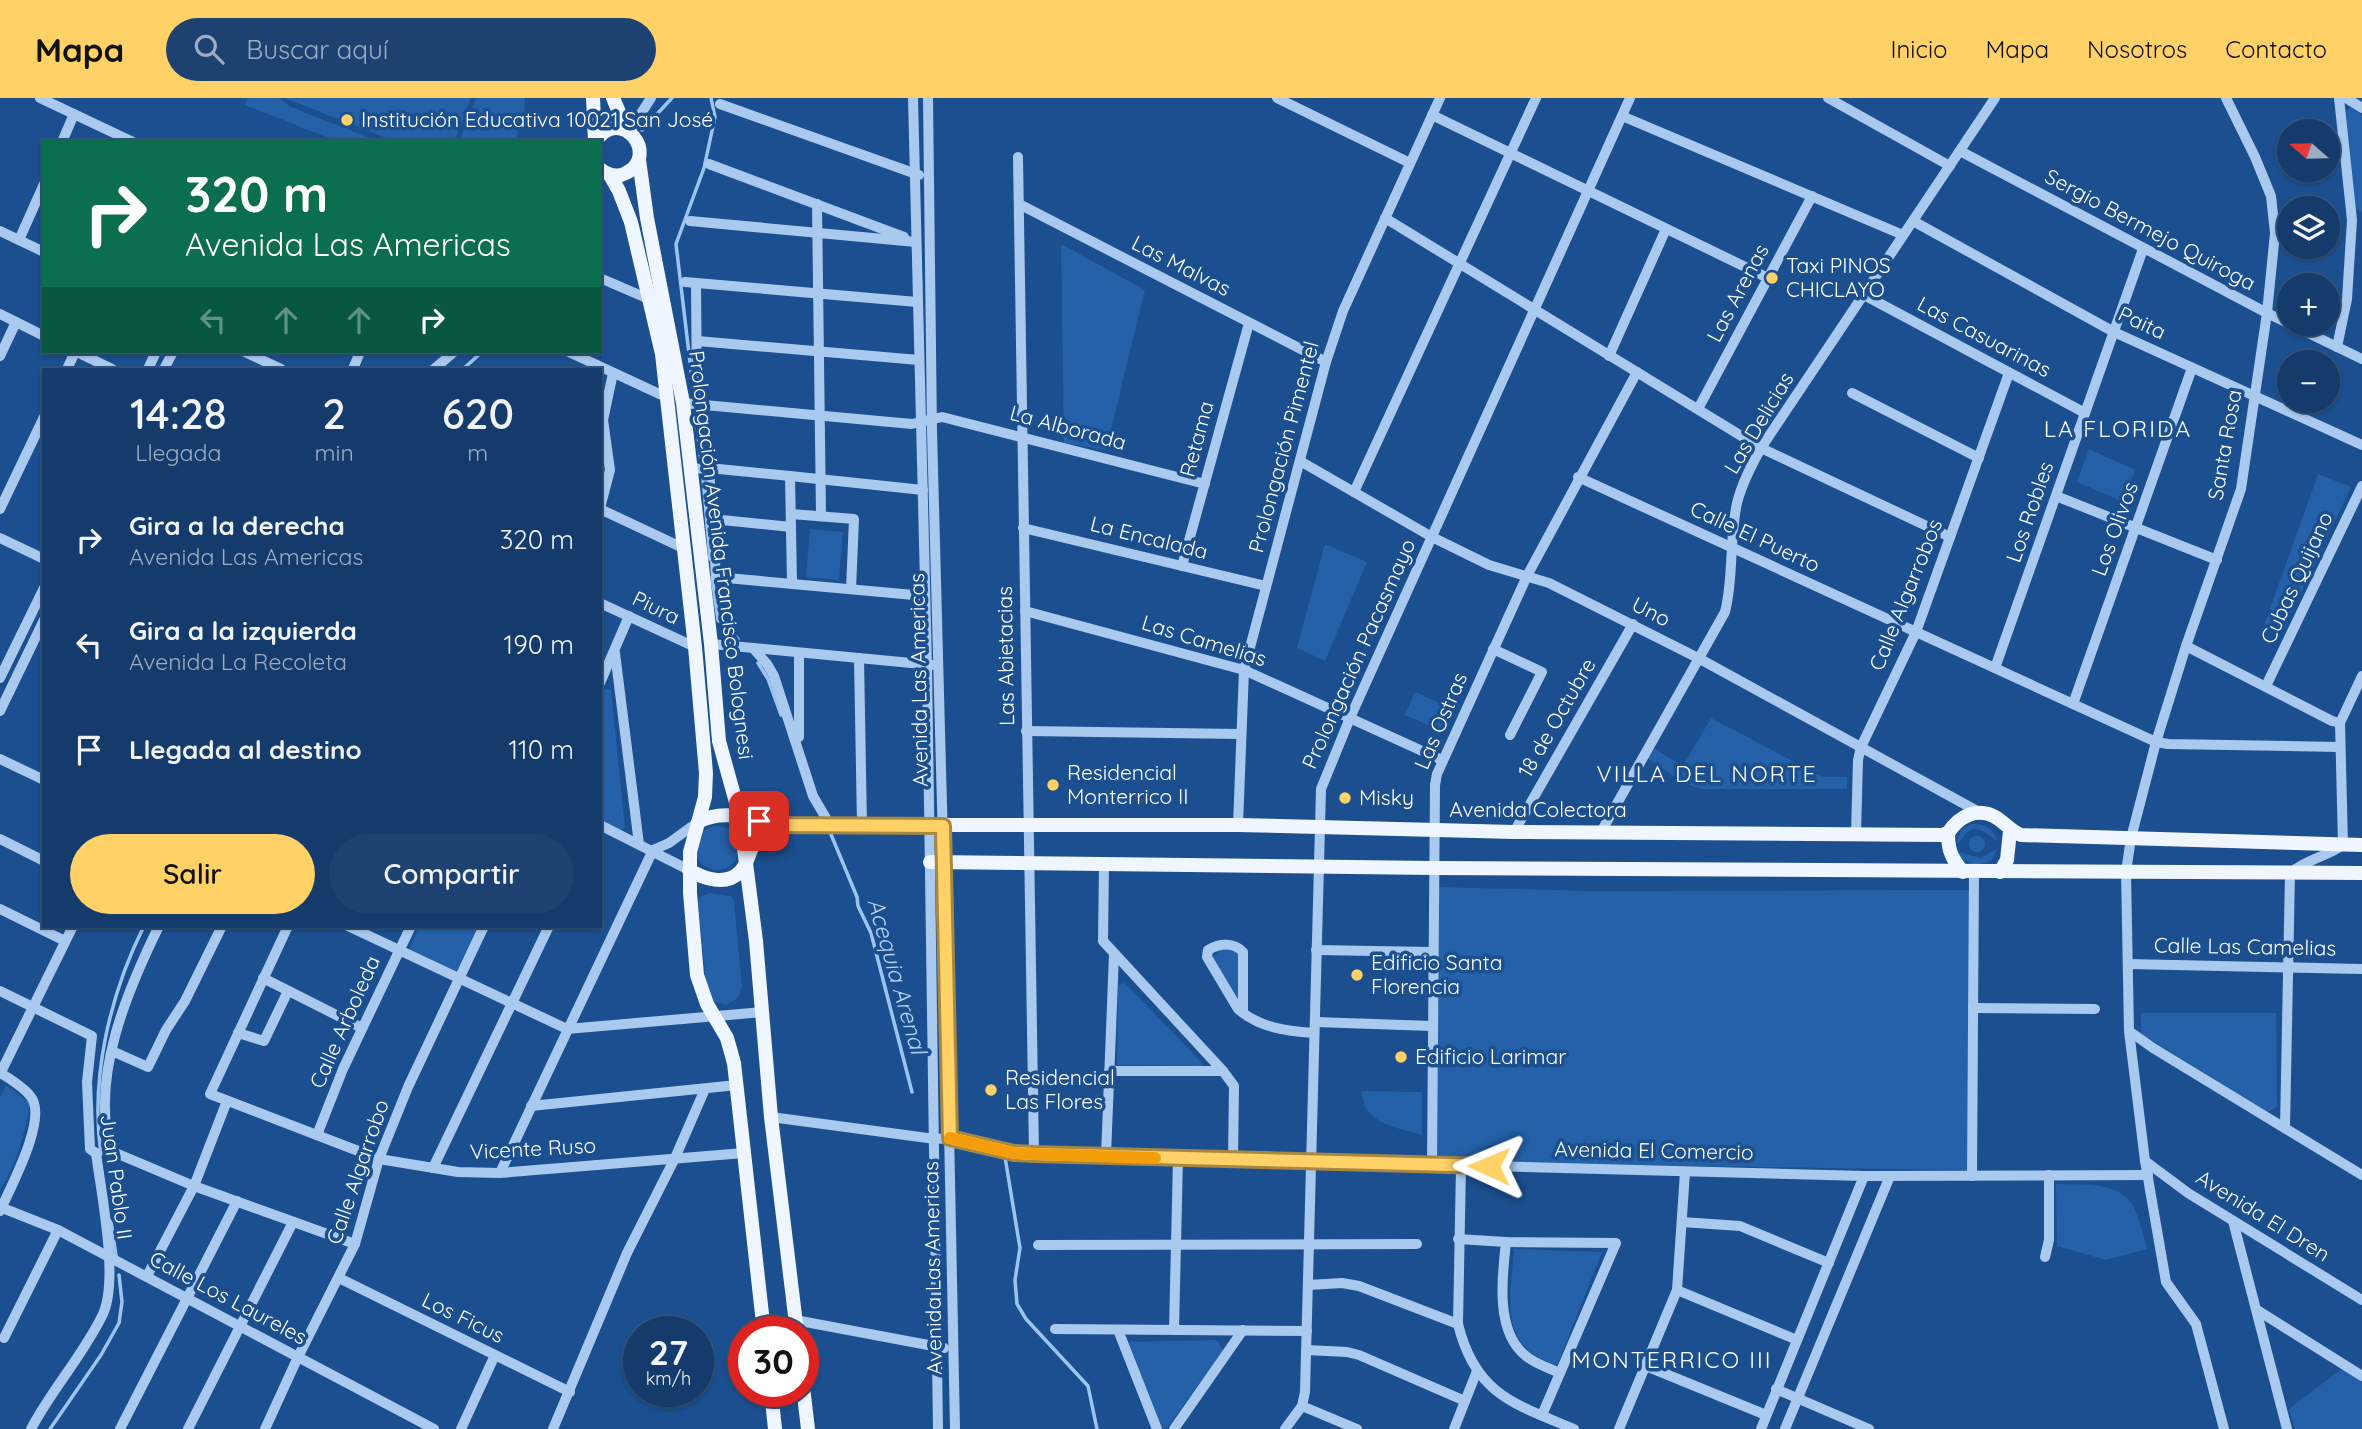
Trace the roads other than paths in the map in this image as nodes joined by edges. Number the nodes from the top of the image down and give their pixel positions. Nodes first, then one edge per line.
1 (40, 98) edge
2 (593, 98) edge
3 (613, 98) edge
4 (651, 98) edge
5 (914, 98) edge
6 (928, 98) edge
7 (1278, 98) edge
8 (1440, 98) edge
9 (1536, 98) edge
10 (1630, 98) edge
11 (1828, 98) edge
12 (1995, 98) edge
13 (2226, 98) edge
14 (2339, 98) edge
15 (2346, 98) edge
16 (720, 104) dead end
17 (2362, 108) edge
18 (74, 114) junction
19 (1432, 115) junction
20 (1622, 116) junction
21 (628, 131) junction
22 (63, 140) edge
23 (129, 140) edge
24 (595, 140) edge
25 (596, 140) edge
26 (1960, 151) junction
27 (1511, 153) junction
28 (1018, 157) dead end
29 (639, 160) junction
30 (1410, 163) junction
31 (709, 164) dead end
32 (1950, 166) junction
33 (604, 174) edge
34 (915, 174) junction
35 (929, 176) junction
36 (42, 188) edge
37 (1588, 191) junction
38 (1812, 196) junction
39 (817, 204) junction
40 (1019, 204) junction
41 (1385, 218) junction
42 (690, 221) dead end
43 (1913, 221) junction
44 (2357, 222) edge
45 (1666, 229) junction
46 (0, 231) edge
47 (817, 234) junction
48 (1903, 235) junction
49 (19, 240) junction
50 (916, 242) junction
51 (2143, 249) junction
52 (42, 251) edge
53 (1459, 264) junction
54 (1768, 278) junction
55 (602, 279) edge
56 (818, 293) junction
57 (1864, 295) junction
58 (650, 300) junction
59 (918, 302) junction
60 (1534, 311) junction
61 (2267, 313) junction
62 (0, 314) edge
63 (16, 322) junction
64 (1249, 323) junction
65 (2114, 332) junction
66 (42, 334) edge
67 (697, 341) junction
68 (2337, 347) junction
69 (819, 352) junction
70 (80, 354) edge
71 (250, 354) edge
72 (452, 354) edge
73 (573, 354) edge
74 (0, 356) edge
75 (1609, 356) junction
76 (2362, 359) edge
77 (919, 360) junction
78 (1326, 362) junction
79 (110, 368) edge
80 (279, 368) edge
81 (435, 368) edge
82 (2192, 368) junction
83 (1637, 372) junction
84 (614, 373) junction
85 (2010, 373) junction
86 (1852, 393) dead end
87 (2254, 396) junction
88 (667, 398) junction
89 (690, 403) junction
90 (1698, 409) junction
91 (2085, 413) junction
92 (820, 415) junction
93 (927, 420) junction
94 (42, 421) edge
95 (1022, 436) junction
96 (2362, 445) edge
97 (1761, 448) junction
98 (1979, 458) junction
99 (1300, 461) junction
100 (709, 468) junction
101 (691, 469) junction
102 (790, 475) junction
103 (1578, 477) junction
104 (820, 478) junction
105 (1205, 484) junction
106 (2362, 486) edge
107 (923, 490) junction
108 (1354, 492) junction
109 (2056, 496) junction
110 (602, 501) edge
111 (0, 509) edge
112 (602, 510) edge
113 (790, 514) junction
114 (821, 516) junction
115 (712, 519) junction
116 (791, 527) junction
117 (1023, 528) junction
118 (2136, 528) junction
119 (1432, 537) junction
120 (1950, 537) junction
121 (0, 538) edge
122 (683, 548) junction
123 (1733, 548) junction
124 (42, 558) edge
125 (2217, 560) junction
126 (1182, 566) junction
127 (1527, 576) junction
128 (792, 583) junction
129 (1266, 586) junction
130 (851, 589) junction
131 (42, 592) edge
132 (925, 596) junction
133 (602, 604) edge
134 (1024, 611) junction
135 (628, 617) junction
136 (42, 624) edge
137 (1633, 624) junction
138 (1916, 632) junction
139 (711, 645) junction
140 (2186, 646) junction
141 (695, 647) junction
142 (752, 648) junction
143 (1493, 649) junction
144 (615, 653) junction
145 (799, 653) junction
146 (859, 658) junction
147 (1700, 659) junction
148 (932, 665) junction
149 (1995, 668) junction
150 (1244, 670) junction
151 (0, 678) edge
152 (2361, 678) edge
153 (602, 679) edge
154 (2266, 686) junction
155 (2073, 704) junction
156 (0, 711) edge
157 (1350, 718) junction
158 (2340, 723) junction
159 (1027, 731) junction
160 (1240, 734) junction
161 (1510, 735) dead end
162 (2156, 742) junction
163 (1861, 747) junction
164 (2340, 747) junction
165 (799, 750) junction
166 (0, 759) edge
167 (1442, 760) junction
168 (42, 779) edge
169 (1979, 812) junction
170 (740, 817) junction
171 (698, 822) junction
172 (777, 825) junction
173 (830, 825) junction
174 (1028, 825) junction
175 (1238, 825) junction
176 (602, 826) edge
177 (862, 826) junction
178 (936, 826) junction
179 (1320, 826) junction
180 (1434, 830) junction
181 (2010, 831) junction
182 (1514, 832) junction
183 (1601, 832) junction
184 (1948, 833) junction
185 (1856, 834) junction
186 (2131, 838) junction
187 (0, 839) edge
188 (639, 844) junction
189 (2343, 845) junction
190 (2362, 845) edge
191 (653, 850) junction
192 (42, 860) edge
193 (746, 862) junction
194 (937, 862) junction
195 (1028, 863) junction
196 (1104, 864) junction
197 (1319, 867) junction
198 (1433, 868) junction
199 (689, 870) junction
200 (1968, 872) junction
201 (2000, 872) junction
202 (2126, 872) junction
203 (2290, 873) junction
204 (2362, 873) edge
205 (0, 909) edge
206 (72, 928) edge
207 (158, 928) edge
208 (221, 928) edge
209 (287, 928) edge
210 (352, 928) edge
211 (410, 928) edge
212 (483, 928) edge
213 (547, 928) edge
214 (65, 941) junction
215 (399, 950) junction
216 (1317, 950) junction
217 (1432, 952) junction
218 (1114, 954) junction
219 (2128, 964) junction
220 (2287, 967) junction
221 (2362, 969) edge
222 (263, 978) junction
223 (459, 979) junction
224 (0, 991) edge
225 (288, 991) junction
226 (512, 1004) junction
227 (33, 1006) junction
228 (1973, 1008) junction
229 (2095, 1009) dead end
230 (763, 1013) junction
231 (1242, 1013) junction
232 (716, 1018) junction
233 (1432, 1026) junction
234 (362, 1028) junction
235 (1315, 1028) junction
236 (566, 1030) junction
237 (2129, 1031) junction
238 (238, 1033) junction
239 (112, 1051) junction
240 (1223, 1070) junction
241 (1110, 1071) junction
242 (0, 1074) edge
243 (737, 1086) junction
244 (705, 1089) junction
245 (228, 1101) junction
246 (531, 1106) junction
247 (771, 1117) junction
248 (2286, 1128) junction
249 (317, 1135) junction
250 (950, 1138) junction
251 (935, 1139) junction
252 (744, 1153) junction
253 (1034, 1154) junction
254 (1107, 1156) junction
255 (675, 1158) junction
256 (1178, 1158) junction
257 (379, 1159) junction
258 (1233, 1160) junction
259 (2145, 1161) junction
260 (1311, 1162) junction
261 (1432, 1165) junction
262 (1461, 1166) junction
263 (433, 1168) junction
264 (1685, 1171) junction
265 (500, 1172) junction
266 (2049, 1175) junction
267 (2148, 1175) junction
268 (2362, 1175) edge
269 (1864, 1176) junction
270 (1890, 1176) junction
271 (1972, 1176) junction
272 (194, 1186) junction
273 (237, 1201) junction
274 (0, 1209) edge
275 (293, 1222) junction
276 (1682, 1222) junction
277 (2234, 1222) junction
278 (58, 1230) junction
279 (1458, 1239) junction
280 (1506, 1242) junction
281 (355, 1244) junction
282 (1417, 1244) dead end
283 (1038, 1245) dead end
284 (1175, 1245) junction
285 (1309, 1245) junction
286 (2045, 1257) dead end
287 (115, 1259) junction
288 (1829, 1263) junction
289 (147, 1276) junction
290 (339, 1278) junction
291 (1308, 1285) junction
292 (1676, 1290) junction
293 (187, 1297) junction
294 (2362, 1300) edge
295 (2257, 1310) junction
296 (762, 1316) edge
297 (795, 1316) edge
298 (1458, 1324) junction
299 (240, 1326) junction
300 (1055, 1329) dead end
301 (819, 1330) edge
302 (1118, 1330) junction
303 (1174, 1330) junction
304 (1243, 1330) junction
305 (1307, 1331) junction
306 (4, 1338) dead end
307 (1797, 1340) junction
308 (937, 1348) junction
309 (953, 1348) junction
310 (1306, 1350) junction
311 (495, 1355) junction
312 (298, 1357) junction
313 (1646, 1366) junction
314 (1477, 1371) junction
315 (1560, 1373) junction
316 (2362, 1376) edge
317 (1776, 1390) junction
318 (570, 1392) junction
319 (1797, 1399) junction
320 (1465, 1401) junction
321 (1302, 1406) junction
322 (773, 1407) edge
323 (805, 1407) edge
324 (1542, 1415) junction
325 (1766, 1415) junction
326 (31, 1429) edge
327 (120, 1429) edge
328 (188, 1429) edge
329 (265, 1429) edge
330 (434, 1429) edge
331 (461, 1429) edge
332 (553, 1429) edge
333 (775, 1429) edge
334 (808, 1429) edge
335 (937, 1429) edge
336 (955, 1429) edge
337 (1157, 1429) edge
338 (1174, 1429) edge
339 (1284, 1429) edge
340 (1357, 1429) edge
341 (1454, 1429) edge
342 (1574, 1429) edge
343 (1619, 1429) edge
344 (1761, 1429) edge
345 (1785, 1429) edge
346 (1869, 1429) edge
347 (2224, 1429) edge
348 (2287, 1429) edge

1 - 18 street
2 - 24 main road
3 - 21 main road, Prolongación Avenida Francisco Bolognesi
4 - 21 street
5 - 34 street, Avenida Las Americas
6 - 35 street, Avenida Las Americas
7 - 30 street
8 - 19 street, Prolongación Pimentel
9 - 27 street
10 - 20 street, Prolongación Pacasmayo
11 - 32 street
12 - 26 street, Las Delicias
13 - 61 street, Santa Rosa
14 - 44 street
15 - 17 street
16 - 34 street
18 - 22 street
18 - 23 street
19 - 27 street
19 - 30 street, Prolongación Pimentel
20 - 37 street, Prolongación Pacasmayo
20 - 38 street
21 - 25 main road
21 - 29 main road, Prolongación Avenida Francisco Bolognesi
26 - 32 street, Las Delicias
26 - 51 street, Sergio Bermejo Quiroga
27 - 37 street
27 - 53 street
28 - 40 street, Las Abietacias
29 - 33 main road
29 - 89 main road, Prolongación Avenida Francisco Bolognesi
30 - 41 street, Prolongación Pimentel
31 - 39 street
32 - 43 street, Las Delicias
33 - 58 main road, Prolongación Avenida Francisco Bolognesi
34 - 35 street
34 - 50 street, Avenida Las Americas
35 - 93 street, Avenida Las Americas
36 - 49 street
37 - 45 street
37 - 60 street, Prolongación Pacasmayo
38 - 48 street
38 - 54 street, Las Arenas
39 - 47 street
39 - 50 street
40 - 64 street, Las Malvas
40 - 95 street, Las Abietacias
41 - 53 street
41 - 78 street, Prolongación Pimentel
42 - 47 street
43 - 48 street, Las Delicias
43 - 65 street, Paita
44 - 68 street
45 - 54 street
45 - 75 street
46 - 49 street
47 - 50 street
47 - 56 street
48 - 57 street, Las Delicias
49 - 52 street
50 - 59 street, Avenida Las Americas
51 - 61 street, Sergio Bermejo Quiroga
51 - 65 street, Los Robles
53 - 60 street
53 - 108 street
54 - 90 street, Las Arenas
55 - 58 street
56 - 59 street
56 - 67 street
56 - 69 street
57 - 85 street, Las Casuarinas
57 - 97 street, Las Delicias
58 - 88 main road, Prolongación Avenida Francisco Bolognesi
59 - 77 street, Avenida Las Americas
60 - 75 street
60 - 119 street, Prolongación Pacasmayo
61 - 68 street, Sergio Bermejo Quiroga
61 - 87 street, Santa Rosa
62 - 63 street
63 - 66 street
63 - 74 street
64 - 78 street, Las Malvas
64 - 105 street, Retama
65 - 82 street, Paita
65 - 91 street, Los Robles
67 - 69 street
67 - 89 street
68 - 76 street, Sergio Bermejo Quiroga
69 - 77 street
69 - 92 street
70 - 79 street
71 - 80 street
72 - 81 street
73 - 84 street
75 - 83 street
77 - 93 street, Avenida Las Americas
78 - 99 street, Prolongación Pimentel
82 - 87 street, Paita
82 - 118 street, Los Olivos
83 - 90 street
83 - 103 street, Las Ostras
84 - 88 street
84 - 110 street
85 - 91 street, Las Casuarinas
85 - 98 street, Calle Algarrobos
86 - 98 street
87 - 96 street, Paita
87 - 125 street, Santa Rosa
88 - 122 main road, Prolongación Avenida Francisco Bolognesi
89 - 92 street, La Alborada
89 - 101 main road, Prolongación Avenida Francisco Bolognesi
90 - 97 street
91 - 109 street, Los Robles
92 - 93 street, La Alborada
92 - 104 street
93 - 95 street, La Alborada
93 - 107 street, Avenida Las Americas
93 - 148 street, Avenida Las Americas
94 - 111 street
95 - 105 street, La Alborada
95 - 117 street, Las Abietacias
97 - 120 street
97 - 123 street, Las Delicias
98 - 120 street, Calle Algarrobos
99 - 108 street, Uno
99 - 129 street, Prolongación Pimentel
100 - 101 street
100 - 102 street
100 - 115 street
101 - 139 main road, Prolongación Avenida Francisco Bolognesi
102 - 104 street
102 - 113 street
103 - 123 street, Calle El Puerto
103 - 127 street, Las Ostras
104 - 107 street
104 - 114 street
105 - 126 street, Retama
106 - 154 street, Cubas Quijano
107 - 132 street, Avenida Las Americas
108 - 119 street, Uno
109 - 118 street
109 - 149 street, Los Robles
112 - 122 street
113 - 114 street
113 - 116 street
114 - 130 street
115 - 116 street
115 - 128 street
116 - 128 street
117 - 126 street, La Encalada
117 - 134 street, Las Abietacias
118 - 125 street
118 - 155 street, Los Olivos
119 - 127 street, Uno
119 - 157 street, Prolongación Pacasmayo
120 - 138 street, Calle Algarrobos
121 - 124 street
122 - 141 main road, Prolongación Avenida Francisco Bolognesi
123 - 138 street, Calle El Puerto
123 - 147 street, Las Delicias
125 - 140 street, Santa Rosa
126 - 129 street, La Encalada
127 - 137 street, Uno
127 - 143 street, Las Ostras
128 - 130 street
129 - 150 street, Prolongación Pimentel
130 - 132 street
131 - 151 street
132 - 148 street, Avenida Las Americas
133 - 135 street, Piura
134 - 150 street, Las Camelias
134 - 159 street, Las Abietacias
135 - 141 street, Piura
135 - 144 street
136 - 156 street
137 - 147 street, Uno
137 - 182 street, 18 de Octubre
138 - 149 street
138 - 163 street, Calle Algarrobos
139 - 142 street
139 - 170 main road, Prolongación Avenida Francisco Bolognesi
140 - 154 street
140 - 162 street, Santa Rosa
141 - 171 main road, Prolongación Avenida Francisco Bolognesi
142 - 145 street
142 - 165 street
143 - 161 street
143 - 167 street, Las Ostras
144 - 153 street
144 - 188 street
145 - 146 street
145 - 165 street
146 - 148 street
146 - 177 street
147 - 163 street, Uno
147 - 183 street, Las Delicias
148 - 178 street, Avenida Las Americas
149 - 155 street
150 - 157 street, Las Camelias
150 - 160 street, Prolongación Pimentel
152 - 158 street
154 - 158 street
155 - 162 street
157 - 167 street, Las Camelias
157 - 179 street, Prolongación Pacasmayo
158 - 164 street
159 - 160 street
159 - 174 street, Las Abietacias
160 - 175 street, Prolongación Pimentel
162 - 164 street
162 - 186 street, Santa Rosa
163 - 169 street, Uno
163 - 185 street, Calle Algarrobos
164 - 189 street
165 - 173 street
166 - 168 street
167 - 180 street, Las Ostras
169 - 181 main road
169 - 184 main road
170 - 171 main road
170 - 172 main road, Avenida Colectora
170 - 193 main road, Prolongación Avenida Francisco Bolognesi
171 - 191 street
171 - 199 main road, Prolongación Avenida Francisco Bolognesi
172 - 173 main road, Avenida Colectora
172 - 193 main road
173 - 177 main road, Avenida Colectora
174 - 175 main road, Avenida Colectora
174 - 178 main road, Avenida Colectora
174 - 195 street, Las Abietacias
175 - 179 main road, Avenida Colectora
176 - 188 street
177 - 178 main road, Avenida Colectora
178 - 194 street, Avenida Las Americas
179 - 180 main road, Avenida Colectora
179 - 197 street, Prolongación Pacasmayo
180 - 182 main road, Avenida Colectora
180 - 198 street, Las Ostras
181 - 186 main road
181 - 201 main road
182 - 183 main road, Avenida Colectora
183 - 185 main road, Avenida Colectora
184 - 185 main road, Avenida Colectora
184 - 200 main road
186 - 189 main road
186 - 202 street, Santa Rosa
187 - 192 street
188 - 191 street
189 - 190 main road
189 - 203 street
191 - 199 street
191 - 236 street
193 - 199 main road
193 - 230 main road, Prolongación Avenida Francisco Bolognesi
194 - 195 main road
194 - 250 street, Avenida Las Americas
194 - 251 street, Avenida Las Americas
195 - 196 main road
195 - 253 street, Las Abietacias
196 - 197 main road
196 - 218 street
197 - 198 main road
197 - 216 street, Prolongación Pacasmayo
198 - 200 main road
198 - 217 street, Las Ostras
199 - 232 main road, Prolongación Avenida Francisco Bolognesi
200 - 201 main road
200 - 228 street
201 - 202 main road
202 - 203 main road
202 - 219 street, Santa Rosa
203 - 204 main road
203 - 220 street
205 - 214 street
206 - 214 street
207 - 239 street
208 - 239 street
209 - 222 street
210 - 215 street
211 - 215 street, Calle Arboleda
212 - 223 street, Calle Algarrobo
213 - 226 street
214 - 227 street
215 - 223 street
215 - 234 street, Calle Arboleda
216 - 217 street
216 - 235 street, Prolongación Pacasmayo
217 - 233 street, Las Ostras
218 - 240 street
218 - 241 street
219 - 220 street, Calle Las Camelias
219 - 237 street, Santa Rosa
220 - 221 street, Calle Las Camelias
220 - 248 street
222 - 225 street
222 - 238 street
223 - 226 street
223 - 257 street, Calle Algarrobo
224 - 227 street
225 - 234 street
225 - 238 street
226 - 236 street
226 - 263 street
227 - 242 street
227 - 287 street, Juan Pablo II
228 - 229 street
228 - 271 street
230 - 232 street
230 - 247 main road, Prolongación Avenida Francisco Bolognesi
231 - 231 street
231 - 235 street
232 - 236 street
232 - 243 main road, Prolongación Avenida Francisco Bolognesi
233 - 235 street
233 - 261 street, Las Ostras
234 - 249 street, Calle Arboleda
235 - 260 street, Prolongación Pacasmayo
236 - 246 street
237 - 248 street
237 - 259 street, Santa Rosa
238 - 245 street, Vicente Ruso
239 - 272 street
240 - 241 street
240 - 258 street
241 - 254 street
242 - 274 street
243 - 244 street
243 - 252 main road, Prolongación Avenida Francisco Bolognesi
244 - 246 street
244 - 255 street
245 - 249 street, Vicente Ruso
245 - 272 street
246 - 265 street
247 - 251 street, Avenida El Comercio
247 - 297 main road, Prolongación Avenida Francisco Bolognesi
248 - 268 street
249 - 257 street, Vicente Ruso
250 - 251 street, Avenida El Comercio
250 - 253 street, Avenida El Comercio
250 - 309 street, Avenida Las Americas
251 - 308 street, Avenida Las Americas
252 - 255 street, Vicente Ruso
252 - 296 main road, Prolongación Avenida Francisco Bolognesi
253 - 254 street, Avenida El Comercio
254 - 256 street, Avenida El Comercio
255 - 265 street, Vicente Ruso
255 - 318 street
256 - 258 street, Avenida El Comercio
256 - 284 street
257 - 263 street, Vicente Ruso
257 - 281 street, Calle Algarrobo
258 - 260 street, Avenida El Comercio
259 - 267 street, Santa Rosa
259 - 277 street, Avenida El Dren
260 - 261 street, Avenida El Comercio
260 - 285 street, Prolongación Pacasmayo
261 - 262 street, Avenida El Comercio
262 - 264 street, Avenida El Comercio
262 - 279 street
263 - 265 street, Vicente Ruso
264 - 269 street, Avenida El Comercio
264 - 276 street
266 - 267 street, Avenida El Comercio
266 - 271 street, Avenida El Comercio
266 - 286 street
267 - 347 street, Santa Rosa
269 - 270 street, Avenida El Comercio
269 - 288 street
270 - 271 street, Avenida El Comercio
270 - 319 street
272 - 273 street
272 - 289 street
273 - 275 street
273 - 293 street
274 - 278 street, Calle Los Laureles
275 - 281 street
275 - 299 street
276 - 288 street
276 - 292 street
277 - 294 street, Avenida El Dren
277 - 295 street
278 - 287 street, Calle Los Laureles
278 - 306 street
279 - 280 street
279 - 298 street
280 - 315 street
280 - 315 street
281 - 290 street, Calle Algarrobo
282 - 285 street
283 - 284 street
284 - 285 street
284 - 303 street
285 - 291 street, Prolongación Pacasmayo
287 - 289 street, Calle Los Laureles
287 - 326 street, Juan Pablo II
288 - 307 street
289 - 293 street, Calle Los Laureles
290 - 311 street, Los Ficus
290 - 312 street, Calle Algarrobo
291 - 298 street
291 - 305 street, Prolongación Pacasmayo
292 - 307 street
292 - 313 street
293 - 299 street, Calle Los Laureles
293 - 327 street
295 - 316 street
295 - 348 street
298 - 314 street
299 - 312 street, Calle Los Laureles
299 - 328 street
300 - 302 street
301 - 308 street
302 - 303 street
302 - 337 street
303 - 304 street
304 - 305 street
304 - 338 street
305 - 310 street, Prolongación Pacasmayo
307 - 317 street
308 - 309 street
308 - 335 street, Avenida Las Americas
309 - 336 street, Avenida Las Americas
310 - 320 street
310 - 321 street, Prolongación Pacasmayo
311 - 318 street, Los Ficus
311 - 331 street
312 - 329 street, Calle Algarrobo
312 - 330 street, Calle Los Laureles
313 - 325 street
313 - 343 street
314 - 320 street
314 - 324 street
315 - 324 street
317 - 319 street
317 - 325 street
318 - 332 street
319 - 345 street
319 - 346 street
320 - 341 street
321 - 339 street
321 - 340 street
322 - 333 main road
323 - 334 main road
324 - 342 street
325 - 344 street

